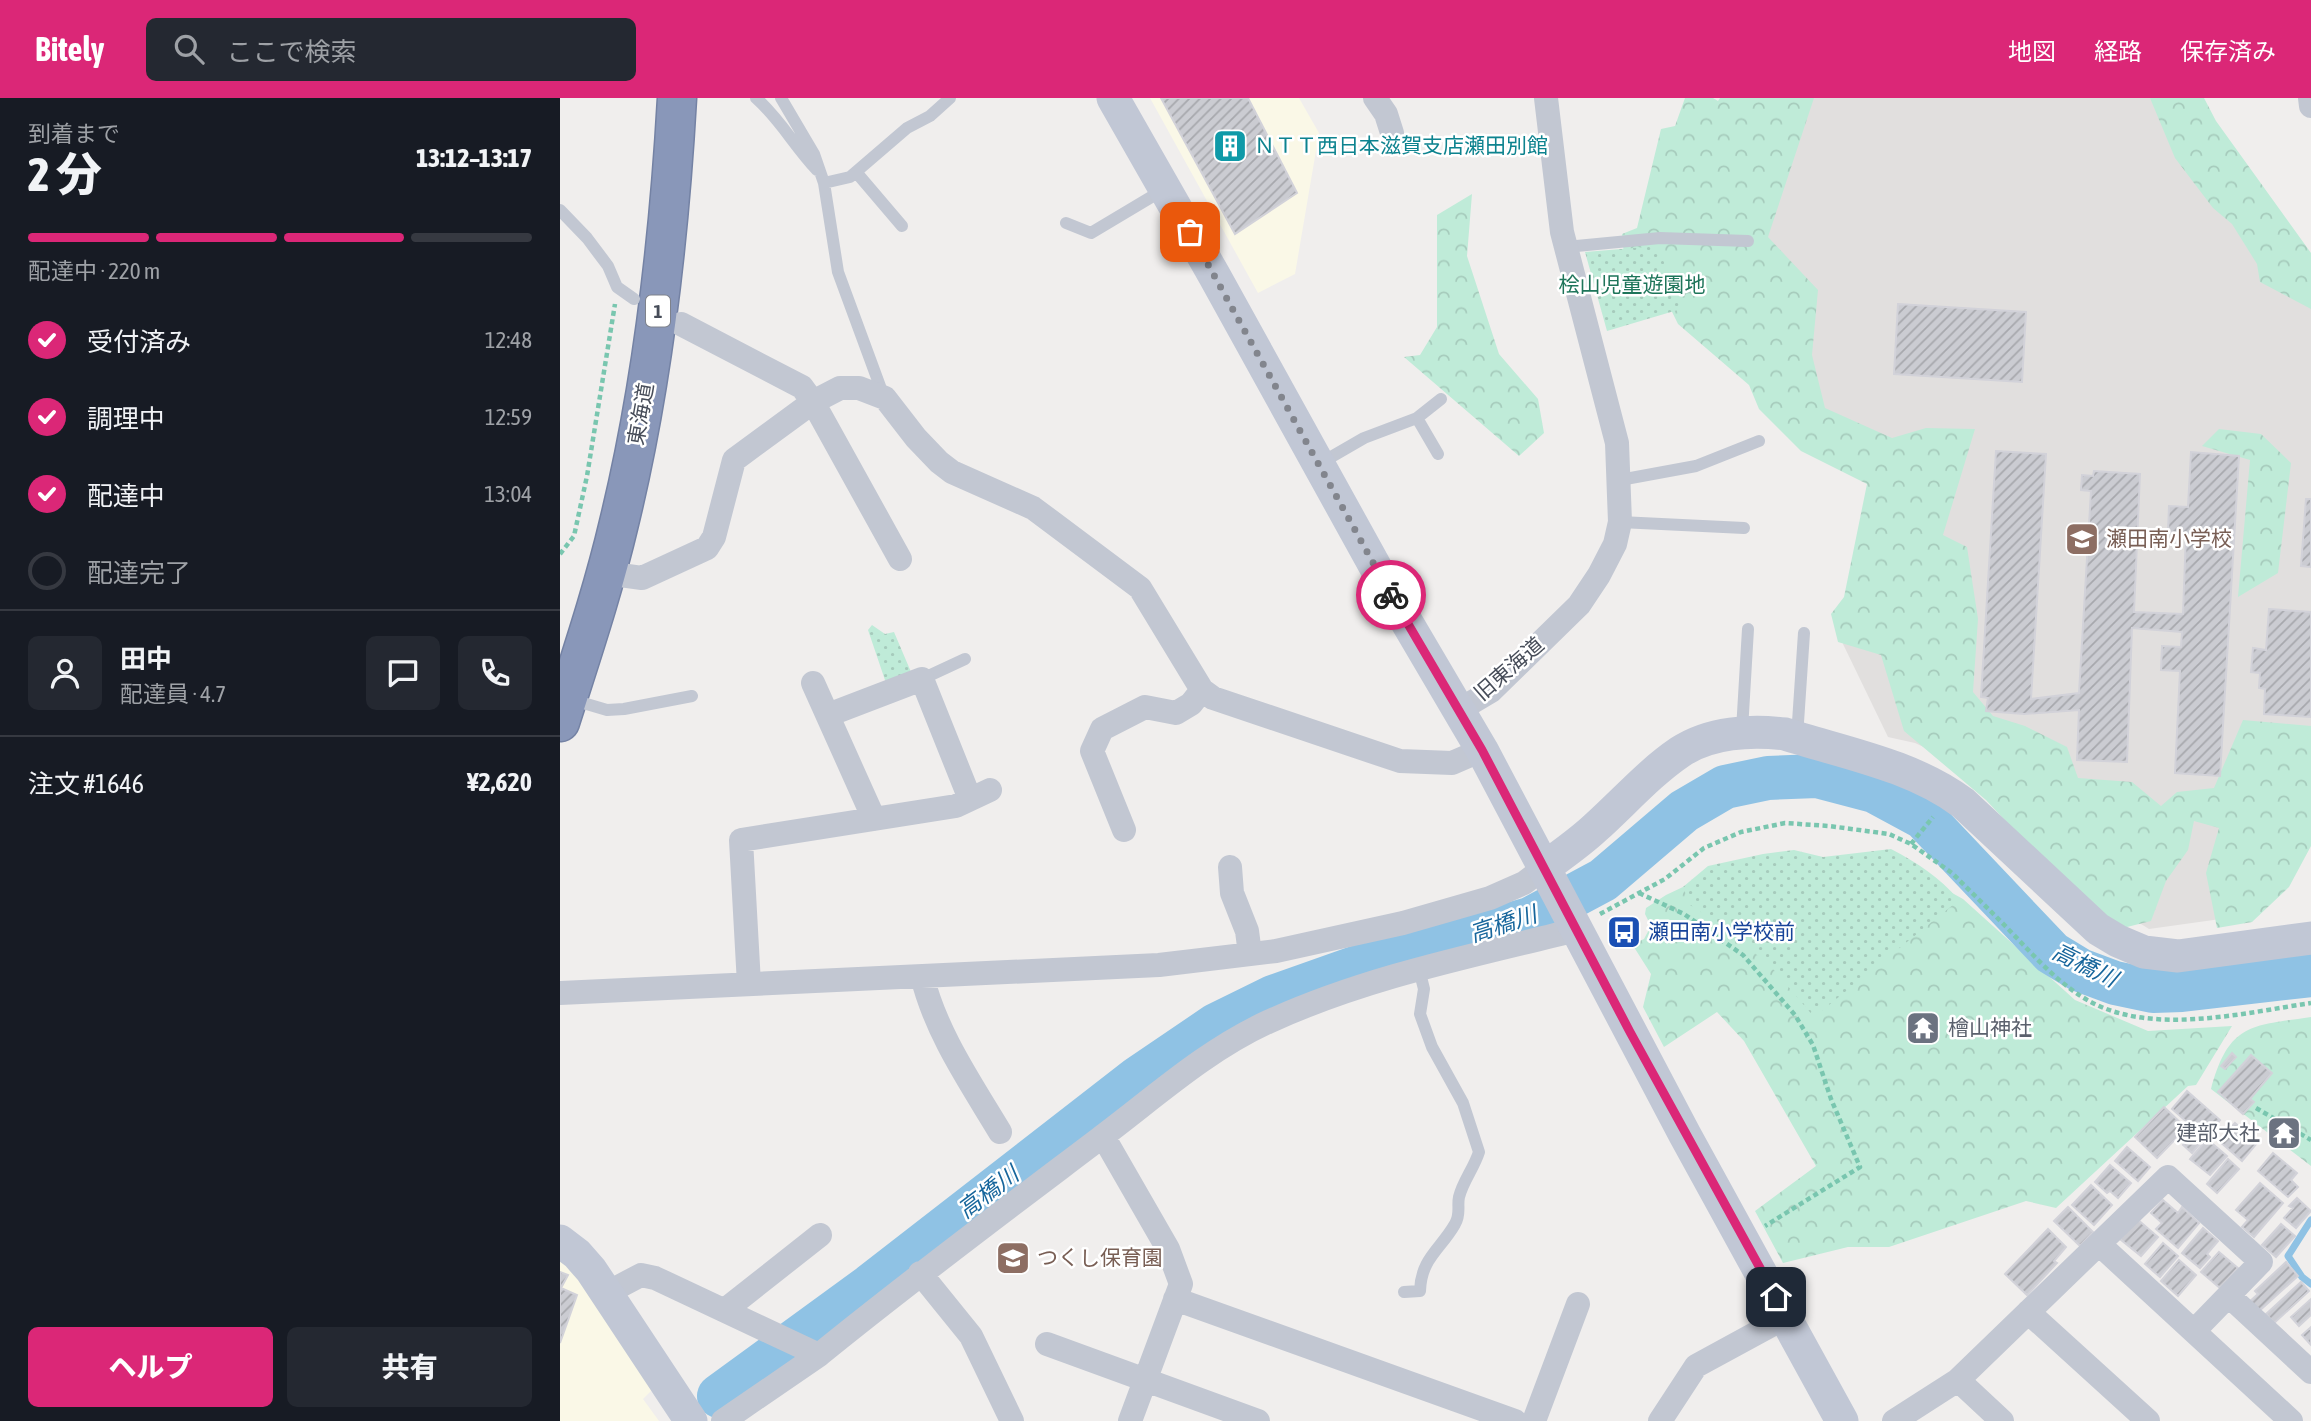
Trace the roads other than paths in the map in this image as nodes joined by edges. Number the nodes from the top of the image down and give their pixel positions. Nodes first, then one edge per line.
1 (677, 98) edge
2 (756, 98) edge
3 (781, 98) edge
4 (950, 98) edge
5 (1113, 98) edge
6 (1375, 98) edge
7 (1546, 98) edge
8 (2310, 98) edge
9 (2311, 106) edge
10 (1392, 133) dead end
11 (856, 172) junction
12 (822, 178) junction
13 (1165, 189) junction
14 (560, 210) edge
15 (1066, 223) dead end
16 (902, 226) dead end
17 (1748, 241) dead end
18 (1566, 247) junction
19 (634, 299) dead end
20 (681, 324) dead end
21 (884, 398) junction
22 (1441, 399) dead end
23 (813, 402) junction
24 (1417, 418) junction
25 (1759, 441) dead end
26 (1438, 454) dead end
27 (1319, 464) junction
28 (1620, 481) junction
29 (1620, 522) junction
30 (1744, 528) dead end
31 (900, 559) dead end
32 (606, 573) junction
33 (1748, 629) dead end
34 (1804, 633) dead end
35 (965, 659) dead end
36 (922, 679) junction
37 (813, 682) dead end
38 (1202, 690) junction
39 (692, 696) dead end
40 (564, 710) edge
41 (1459, 710) junction
42 (828, 715) junction
43 (1742, 732) junction
44 (1797, 738) junction
45 (1482, 750) junction
46 (874, 819) junction
47 (1124, 830) dead end
48 (1230, 867) dead end
49 (1547, 874) junction
50 (1573, 924) junction
51 (2311, 938) edge
52 (1250, 954) junction
53 (1419, 969) junction
54 (922, 976) junction
55 (749, 984) junction
56 (560, 993) edge
57 (1000, 1132) dead end
58 (1103, 1136) junction
59 (820, 1235) dead end
60 (560, 1241) edge
61 (2099, 1244) junction
62 (920, 1273) junction
63 (1404, 1292) dead end
64 (607, 1293) junction
65 (2229, 1296) junction
66 (1175, 1299) junction
67 (1578, 1304) dead end
68 (725, 1310) junction
69 (2028, 1312) junction
70 (1787, 1317) junction
71 (2194, 1331) junction
72 (1047, 1344) dead end
73 (813, 1352) junction
74 (2311, 1372) edge
75 (1146, 1380) junction
76 (1958, 1380) junction
77 (691, 1421) edge
78 (723, 1421) edge
79 (1012, 1421) edge
80 (1130, 1421) edge
81 (1258, 1421) edge
82 (1515, 1421) edge
83 (1534, 1421) edge
84 (1660, 1421) edge
85 (1842, 1421) edge
86 (1894, 1421) edge
87 (2002, 1421) edge
88 (2148, 1421) edge
89 (2291, 1421) edge

1 - 32 highway, 東海道 / 1
2 - 12 lane
3 - 12 lane
4 - 11 lane
5 - 13 street
6 - 10 street
7 - 18 street, 旧東海道
8 - 9 street
11 - 12 lane
11 - 16 lane
12 - 21 lane
13 - 15 lane
13 - 27 street
14 - 19 lane
17 - 18 lane
18 - 28 street, 旧東海道
20 - 23 street
21 - 23 street
21 - 38 street
22 - 24 lane
23 - 31 street
23 - 32 street
24 - 26 lane
24 - 27 lane
25 - 28 lane
27 - 41 street
28 - 29 street, 旧東海道
29 - 30 lane
29 - 41 street, 旧東海道
32 - 40 highway, 東海道 / 1
33 - 43 lane
34 - 44 lane
35 - 36 lane
36 - 42 street
36 - 46 street
37 - 42 street
38 - 45 street
38 - 47 street
39 - 40 lane
41 - 45 street, 旧東海道
42 - 46 street
43 - 44 street
43 - 49 street
44 - 51 street
45 - 49 street, 旧東海道
46 - 55 street
48 - 52 street
49 - 50 street, 旧東海道
49 - 52 street
50 - 53 street
50 - 70 street, 旧東海道
52 - 54 street
53 - 58 street
53 - 63 lane
54 - 55 street
54 - 57 street
55 - 56 street
58 - 62 street
58 - 66 street
59 - 68 street
60 - 64 street
61 - 65 street
61 - 69 street
61 - 71 street
62 - 73 street
62 - 79 street
64 - 68 street
64 - 77 street
65 - 71 street
65 - 74 street
66 - 75 street
66 - 82 street
67 - 83 street
68 - 73 street
69 - 76 street
69 - 88 street
70 - 84 street
70 - 85 street, 旧東海道
71 - 89 street
72 - 75 street
73 - 78 street
75 - 80 street
75 - 81 street
76 - 86 street
76 - 87 street

